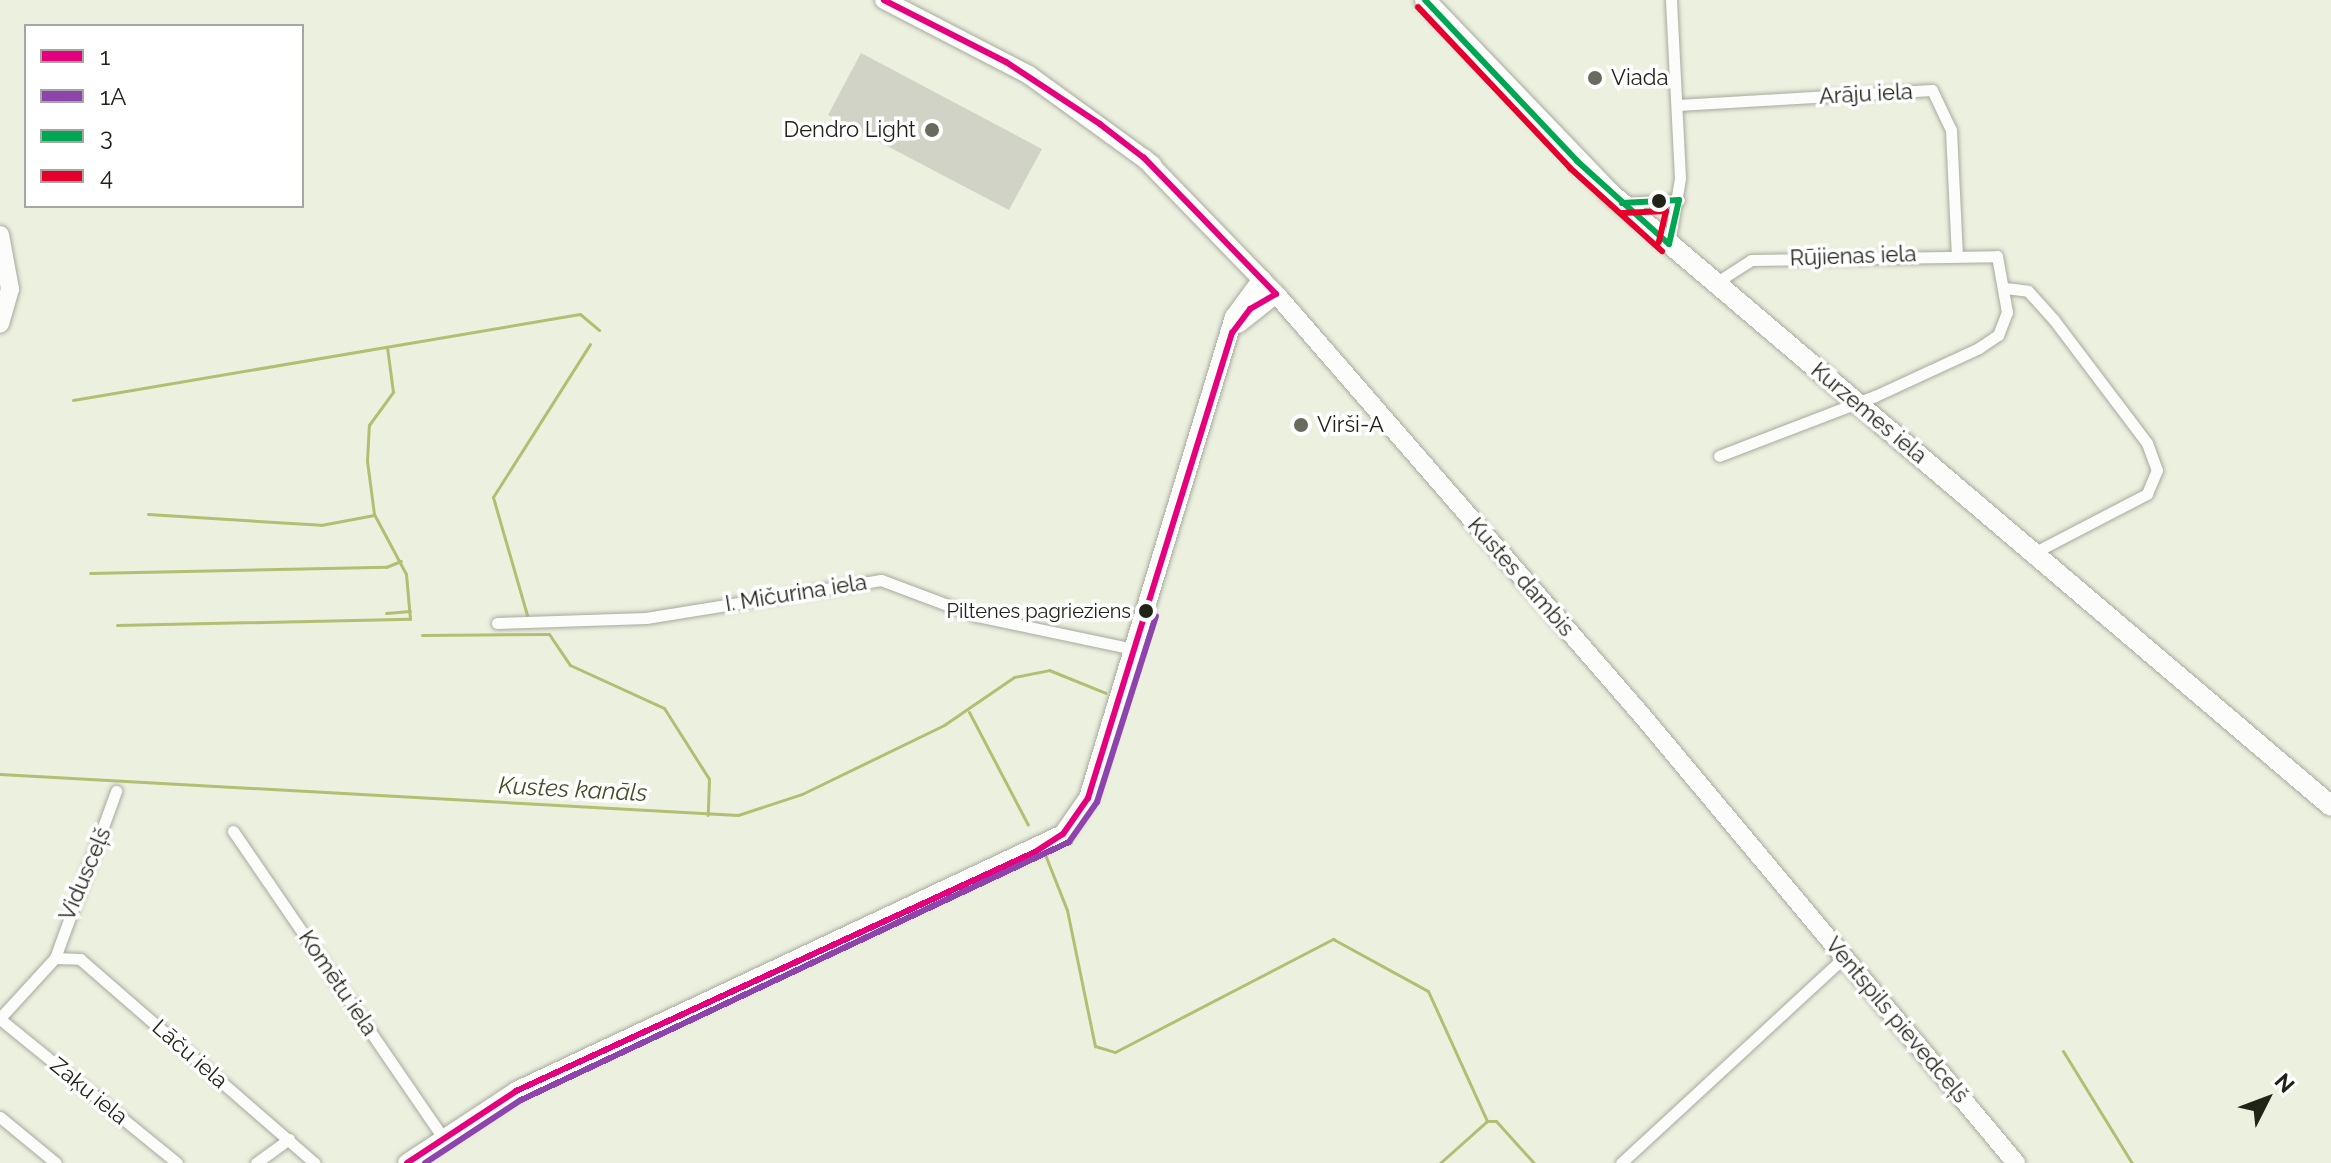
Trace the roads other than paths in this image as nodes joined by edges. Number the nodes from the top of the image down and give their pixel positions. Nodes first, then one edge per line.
1 (884, 0) edge
2 (1425, 0) edge
3 (1671, 0) edge
4 (1678, 105) junction
5 (1679, 200) junction
6 (1622, 203) junction
7 (0, 235) edge
8 (1669, 244) junction
9 (1957, 255) junction
10 (1262, 279) junction
11 (1717, 282) junction
12 (2005, 288) junction
13 (1276, 294) junction
14 (0, 324) edge
15 (1232, 333) junction
16 (1853, 401) junction
17 (1719, 456) dead end
18 (2035, 552) junction
19 (497, 623) dead end
20 (1134, 649) junction
21 (116, 791) dead end
22 (2331, 806) edge
23 (233, 831) dead end
24 (1777, 877) joint
25 (57, 957) junction
26 (1844, 957) junction
27 (0, 1018) edge
28 (0, 1117) edge
29 (442, 1136) junction
30 (289, 1139) junction
31 (56, 1163) edge
32 (177, 1163) edge
33 (256, 1163) edge
34 (315, 1163) edge
35 (407, 1163) edge
36 (1621, 1163) edge
37 (2016, 1163) edge

1 - 10 main road, Kustes dambis
2 - 6 highway, Kurzemes iela
3 - 4 street
4 - 5 street
4 - 9 street, Arāju iela
5 - 6 street
5 - 8 street
6 - 8 highway, Kurzemes iela
7 - 14 main road
8 - 11 highway, Kurzemes iela
9 - 11 street, Rūjienas iela
9 - 12 street, Rūjienas iela
10 - 13 main road, Kustes dambis
10 - 15 main road
11 - 16 highway, Kurzemes iela
12 - 16 street
12 - 18 street
13 - 15 main road
13 - 24 main road, Kustes dambis
15 - 20 main road
16 - 17 street
16 - 18 highway, Kurzemes iela
18 - 22 highway, Kurzemes iela
19 - 20 street, I. Mičurina iela
20 - 29 main road
21 - 25 street, Vidusceļš
23 - 29 street, Komētu iela
24 - 26 main road, Ventspils pievedceļš
25 - 27 street, Vidusceļš
25 - 30 street, Lāču iela
26 - 36 street
26 - 37 main road, Ventspils pievedceļš
27 - 32 street, Zaķu iela
28 - 31 street
29 - 35 main road
30 - 33 street
30 - 34 street, Lāču iela

